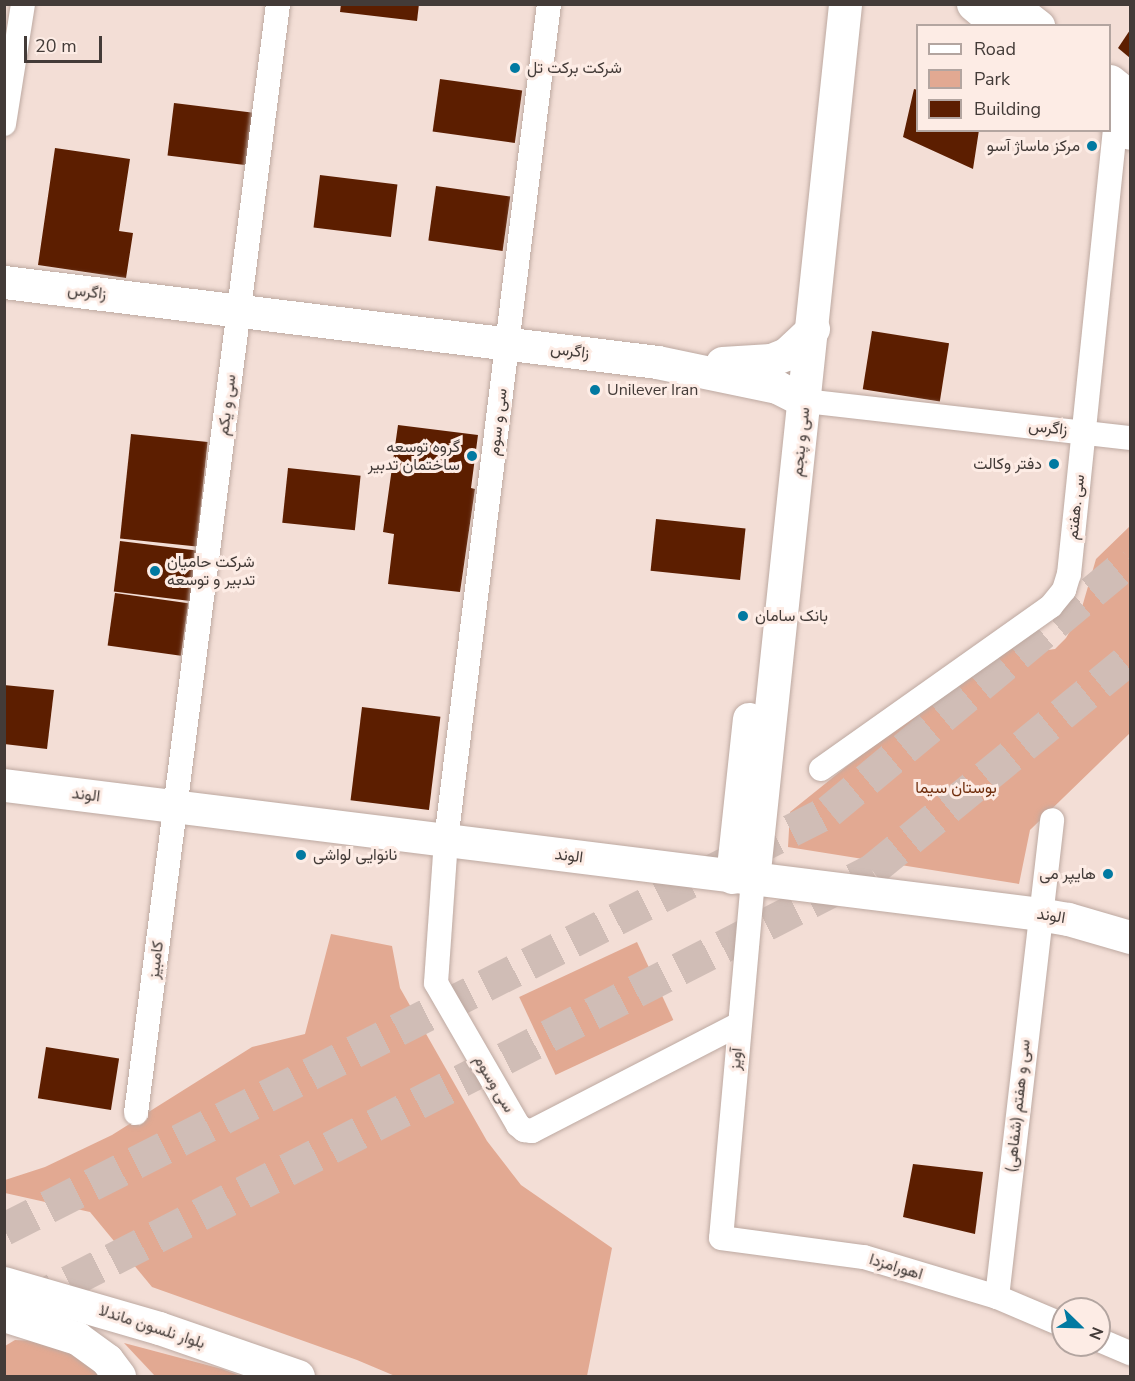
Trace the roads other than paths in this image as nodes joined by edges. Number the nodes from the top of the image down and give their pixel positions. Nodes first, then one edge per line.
1 (22, 4) edge
2 (278, 4) edge
3 (549, 4) edge
4 (973, 4) edge
5 (1010, 4) edge
6 (847, 10) edge
7 (997, 24) edge
8 (1035, 24) edge
9 (1111, 84) edge
10 (1122, 117) edge
11 (4, 124) edge
12 (4, 282) edge
13 (239, 311) junction
14 (813, 329) junction
15 (508, 343) junction
16 (657, 362) junction
17 (795, 395) junction
18 (1084, 432) junction
19 (1131, 438) edge
20 (821, 769) dead end
21 (4, 784) edge
22 (176, 806) junction
23 (1052, 820) dead end
24 (446, 840) junction
25 (743, 878) junction
26 (1039, 914) junction
27 (1131, 937) edge
28 (739, 1024) junction
29 (136, 1113) dead end
30 (721, 1238) joint
31 (4, 1283) edge
32 (997, 1297) junction
33 (4, 1315) edge
34 (1051, 1320) edge
35 (1111, 1345) edge
36 (1131, 1353) edge
37 (119, 1377) edge
38 (298, 1377) edge

1 - 11 street
2 - 13 street, سی و یکم
3 - 15 street, سی و سوم
4 - 7 main road
5 - 8 main road
6 - 14 main road, سی و پنجم
9 - 10 main road
10 - 18 street, سی .هفتم
12 - 13 main road, زاگرس
13 - 15 main road, زاگرس
13 - 22 street, سی و یکم
14 - 16 main road
14 - 17 main road, سی و پنجم
15 - 16 main road, زاگرس
15 - 24 street, سی و سوم
16 - 17 main road, زاگرس
17 - 18 street, زاگرس
17 - 25 main road, سی و پنجم
18 - 19 street, زاگرس
18 - 20 street, سی .هفتم
21 - 22 main road, الوند
22 - 24 main road, الوند
22 - 29 street, کامبیز
23 - 26 street, سی و هفتم (شفاهی)
24 - 25 main road, الوند
24 - 28 street, سی وسوم
25 - 26 main road, الوند
25 - 28 street, آویز
26 - 27 main road, الوند
26 - 32 street, سی و هفتم (شفاهی)
28 - 30 street, آویز
30 - 32 street, اهورامزدا
31 - 38 main road, بلوار نلسون ماندلا
32 - 34 street, اهورامزدا
33 - 37 main road
35 - 36 street

